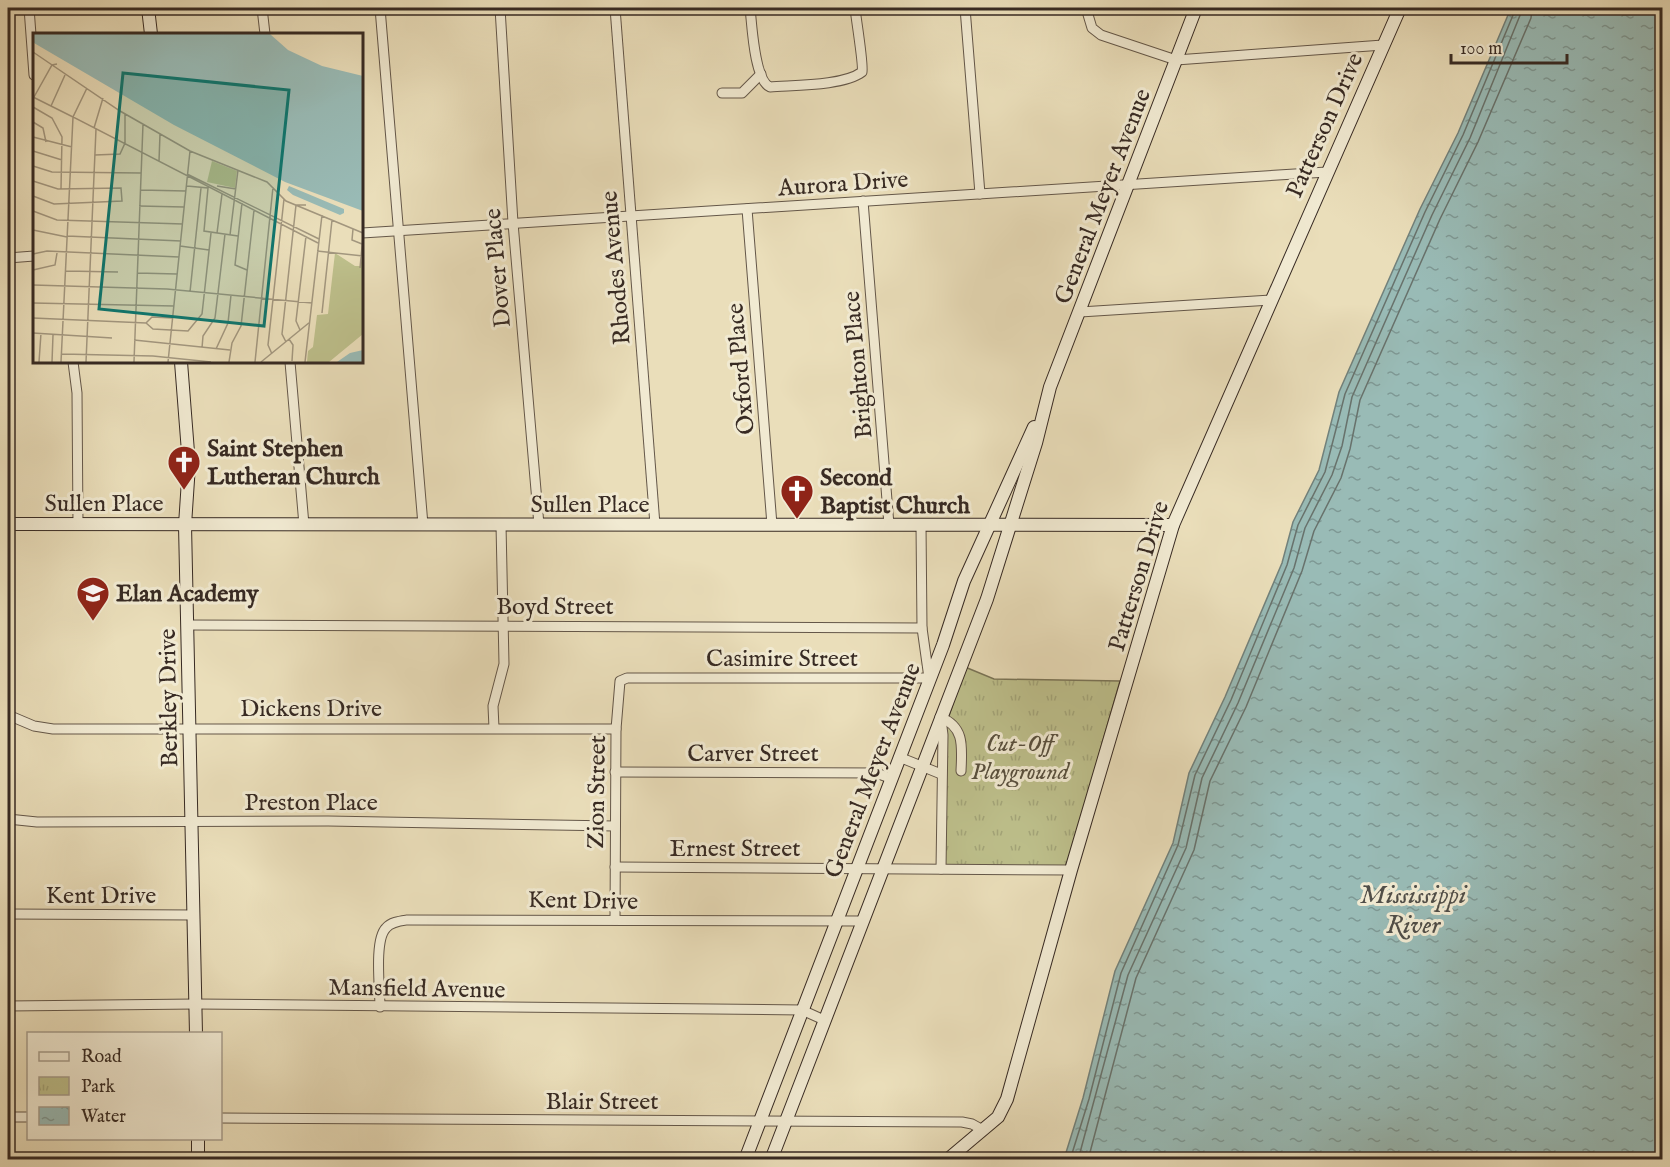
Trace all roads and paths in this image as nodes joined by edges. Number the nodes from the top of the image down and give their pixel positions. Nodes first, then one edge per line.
1 (29, 8) edge
2 (148, 8) edge
3 (262, 8) edge
4 (380, 8) edge
5 (500, 8) edge
6 (615, 8) edge
7 (750, 8) edge
8 (855, 8) edge
9 (965, 8) edge
10 (1086, 8) edge
11 (1196, 8) edge
12 (1400, 8) edge
13 (151, 33) edge
14 (265, 33) edge
15 (1383, 45) junction
16 (1176, 60) junction
17 (33, 62) edge
18 (761, 74) junction
19 (722, 93) dead end
20 (1327, 172) junction
21 (1129, 184) junction
22 (981, 194) junction
23 (863, 201) junction
24 (747, 209) junction
25 (630, 215) junction
26 (513, 222) junction
27 (397, 231) junction
28 (363, 233) edge
29 (33, 256) edge
30 (8, 258) edge
31 (1271, 300) junction
32 (1080, 312) junction
33 (73, 363) edge
34 (181, 363) edge
35 (290, 363) edge
36 (1046, 399) junction
37 (8, 524) edge
38 (78, 525) junction
39 (185, 525) junction
40 (304, 525) junction
41 (423, 525) junction
42 (501, 525) junction
43 (538, 525) junction
44 (655, 525) junction
45 (772, 525) junction
46 (889, 525) junction
47 (921, 525) junction
48 (988, 525) junction
49 (1173, 525) junction
50 (1008, 526) junction
51 (188, 625) junction
52 (503, 625) junction
53 (922, 628) junction
54 (943, 645) junction
55 (963, 656) junction
56 (634, 678) joint
57 (929, 678) junction
58 (8, 715) edge
59 (940, 717) junction
60 (190, 728) junction
61 (494, 728) junction
62 (616, 729) junction
63 (899, 757) junction
64 (922, 767) junction
65 (961, 771) dead end
66 (615, 772) junction
67 (941, 774) junction
68 (890, 778) junction
69 (8, 819) edge
70 (192, 822) junction
71 (615, 826) junction
72 (615, 867) junction
73 (858, 868) junction
74 (882, 869) junction
75 (941, 869) junction
76 (1071, 870) junction
77 (8, 914) edge
78 (194, 915) junction
79 (615, 920) junction
80 (862, 921) junction
81 (836, 922) junction
82 (196, 1004) junction
83 (8, 1006) edge
84 (380, 1007) junction
85 (802, 1010) junction
86 (824, 1020) junction
87 (196, 1032) edge
88 (8, 1117) edge
89 (27, 1117) edge
90 (222, 1118) edge
91 (760, 1122) junction
92 (786, 1122) junction
93 (981, 1129) junction
94 (198, 1140) edge
95 (198, 1160) edge
96 (746, 1160) edge
97 (771, 1160) edge
98 (947, 1160) edge

1 - 17 street
2 - 13 street
3 - 14 street
4 - 27 street
5 - 26 street, Dover Place
6 - 25 street, Rhodes Avenue
7 - 18 street
8 - 18 street
9 - 22 street
10 - 16 street
11 - 16 street, General Meyer Avenue
12 - 15 street, Patterson Drive
15 - 16 street
15 - 20 street, Patterson Drive
16 - 21 street, General Meyer Avenue
18 - 19 street
20 - 21 street, Aurora Drive
20 - 31 street, Patterson Drive
21 - 22 street, Aurora Drive
21 - 32 street, General Meyer Avenue
22 - 23 street, Aurora Drive
23 - 24 street, Aurora Drive
23 - 46 street, Brighton Place
24 - 25 street, Aurora Drive
24 - 45 street, Oxford Place
25 - 26 street, Aurora Drive
25 - 44 street, Rhodes Avenue
26 - 27 street, Aurora Drive
26 - 43 street, Dover Place
27 - 28 street, Aurora Drive
27 - 41 street
29 - 30 street
31 - 32 street
31 - 49 street, Patterson Drive
32 - 36 street, General Meyer Avenue
33 - 38 street
34 - 39 street, Berkley Drive
35 - 40 street
36 - 48 street, General Meyer Avenue
36 - 50 street, General Meyer Avenue
37 - 38 street, Sullen Place
38 - 39 street, Sullen Place
39 - 40 street, Sullen Place
39 - 51 street, Berkley Drive
40 - 41 street, Sullen Place
41 - 42 street, Sullen Place
42 - 43 street, Sullen Place
42 - 52 street
43 - 44 street, Sullen Place
44 - 45 street, Sullen Place
45 - 46 street, Sullen Place
46 - 47 street, Sullen Place
47 - 48 street, Sullen Place
47 - 53 street
48 - 50 street, Sullen Place
48 - 54 street, General Meyer Avenue
49 - 50 street, Sullen Place
49 - 76 street, Patterson Drive
50 - 55 street, General Meyer Avenue
51 - 52 street, Boyd Street
51 - 60 street, Berkley Drive
52 - 53 street, Boyd Street
52 - 61 street
53 - 57 street
54 - 55 street
54 - 57 street, General Meyer Avenue
55 - 59 street, General Meyer Avenue
56 - 57 street, Casimire Street
56 - 62 street, Zion Street
57 - 63 street, General Meyer Avenue
58 - 60 street, Dickens Drive
59 - 64 street, General Meyer Avenue
59 - 65 street
59 - 67 street
60 - 61 street, Dickens Drive
60 - 70 street, Berkley Drive
61 - 62 street, Dickens Drive
62 - 66 street, Zion Street
63 - 64 street
63 - 68 street, General Meyer Avenue
64 - 67 street
64 - 74 street, General Meyer Avenue
66 - 68 street, Carver Street
66 - 71 street, Zion Street
67 - 75 street
68 - 73 street, General Meyer Avenue
69 - 70 street, Preston Place
70 - 71 street, Preston Place
70 - 78 street, Berkley Drive
71 - 72 street, Zion Street
72 - 73 street, Ernest Street
72 - 79 street, Zion Street
73 - 74 street, Ernest Street
73 - 81 street, General Meyer Avenue
74 - 75 street, Ernest Street
74 - 80 street, General Meyer Avenue
75 - 76 street, Ernest Street
76 - 93 street, Patterson Drive
77 - 78 street, Kent Drive
78 - 82 street, Berkley Drive
79 - 81 street, Kent Drive
79 - 84 street, Kent Drive
80 - 81 street, Kent Drive
80 - 86 street, General Meyer Avenue
81 - 85 street, General Meyer Avenue
82 - 83 street, Mansfield Avenue
82 - 84 street, Mansfield Avenue
82 - 87 street, Berkley Drive
84 - 85 street, Mansfield Avenue
85 - 86 street, Mansfield Avenue
85 - 91 street, General Meyer Avenue
86 - 92 street, General Meyer Avenue
88 - 89 street
90 - 91 street, Blair Street
91 - 92 street, Blair Street
91 - 96 street, General Meyer Avenue
92 - 93 street, Blair Street
92 - 97 street, General Meyer Avenue
93 - 98 street, Patterson Drive
94 - 95 street

